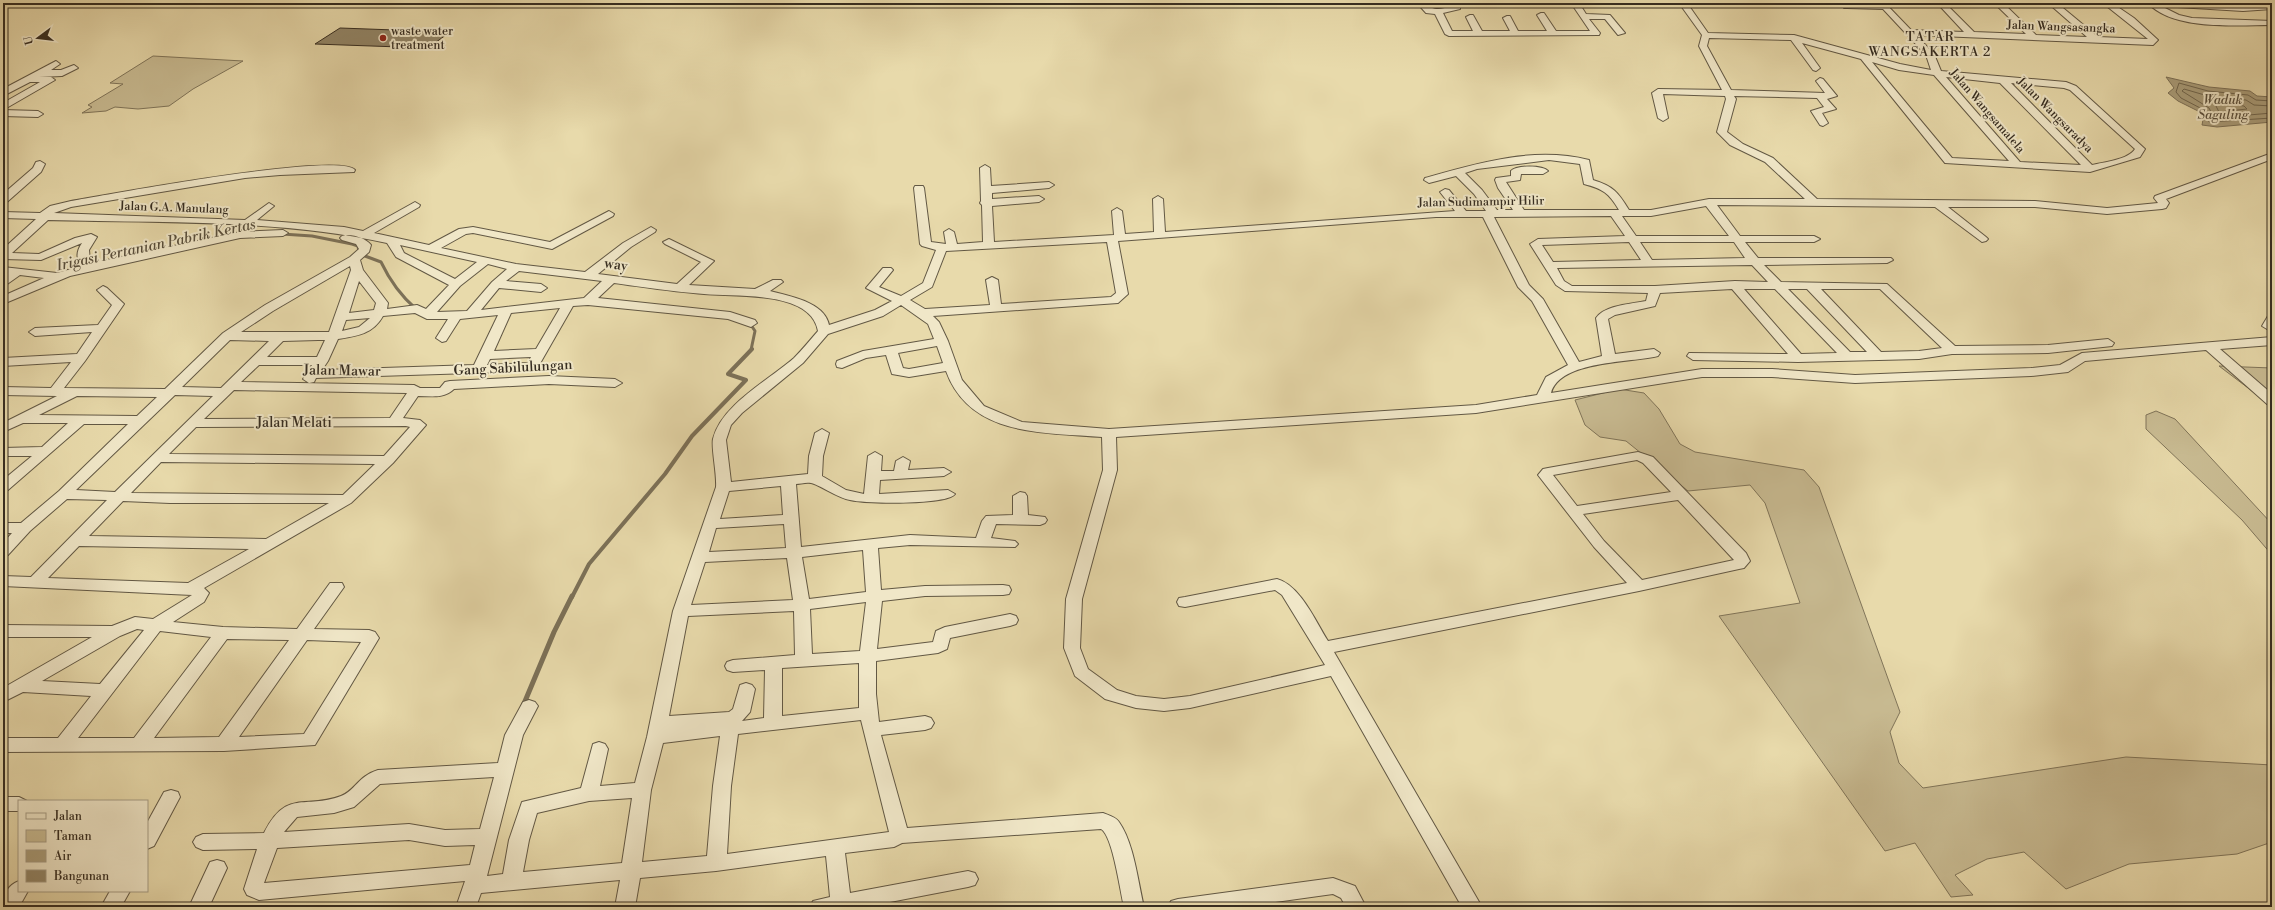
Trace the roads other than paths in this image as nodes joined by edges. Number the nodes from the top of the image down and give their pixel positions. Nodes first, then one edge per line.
1 (1421, 3) edge
2 (1456, 3) edge
3 (1575, 3) edge
4 (1683, 3) edge
5 (1941, 3) edge
6 (1998, 3) edge
7 (2052, 3) edge
8 (2152, 3) edge
9 (2156, 3) edge
10 (2197, 3) edge
11 (2222, 3) edge
12 (2108, 4) dead end
13 (1883, 5) edge
14 (1847, 6) dead end
15 (2272, 8) edge
16 (1438, 12) junction
17 (1541, 16) dead end
18 (1582, 16) junction
19 (1470, 17) dead end
20 (1507, 18) dead end
21 (2272, 23) edge
22 (1908, 32) junction
23 (1621, 33) dead end
24 (1479, 34) junction
25 (1516, 34) junction
26 (1553, 34) junction
27 (1709, 35) junction
28 (1973, 36) junction
29 (1794, 38) junction
30 (2035, 38) junction
31 (2096, 40) junction
32 (1865, 59) junction
33 (56, 64) dead end
34 (74, 68) dead end
35 (1816, 68) dead end
36 (39, 73) junction
37 (1937, 73) junction
38 (28, 79) junction
39 (2002, 80) junction
40 (1820, 81) dead end
41 (3, 93) edge
42 (1728, 93) junction
43 (1819, 96) junction
44 (3, 107) edge
45 (3, 113) edge
46 (38, 114) dead end
47 (1663, 118) dead end
48 (1823, 123) dead end
49 (2272, 156) edge
50 (40, 164) dead end
51 (2018, 166) junction
52 (985, 168) dead end
53 (2090, 169) junction
54 (350, 170) dead end
55 (1543, 170) dead end
56 (1458, 172) junction
57 (1430, 180) dead end
58 (1049, 185) dead end
59 (919, 188) dead end
60 (985, 190) junction
61 (1445, 192) dead end
62 (1039, 199) dead end
63 (1158, 199) dead end
64 (3, 200) edge
65 (1709, 202) junction
66 (985, 203) junction
67 (1815, 203) junction
68 (415, 205) dead end
69 (1939, 205) junction
70 (269, 206) dead end
71 (1117, 211) dead end
72 (1490, 213) junction
73 (609, 214) dead end
74 (1463, 214) junction
75 (1521, 214) junction
76 (1620, 214) junction
77 (3, 215) edge
78 (43, 217) junction
79 (247, 223) junction
80 (305, 227) junction
81 (651, 230) dead end
82 (949, 232) dead end
83 (365, 234) junction
84 (1160, 236) junction
85 (1116, 238) junction
86 (1634, 239) junction
87 (1814, 239) dead end
88 (1982, 239) dead end
89 (391, 240) junction
90 (1736, 240) junction
91 (669, 242) dead end
92 (989, 244) junction
93 (947, 248) junction
94 (430, 249) junction
95 (3, 255) edge
96 (1887, 260) dead end
97 (484, 262) junction
98 (1649, 263) junction
99 (1757, 263) junction
100 (356, 265) junction
101 (1549, 265) junction
102 (516, 267) junction
103 (90, 268) junction
104 (3, 270) edge
105 (886, 270) dead end
106 (18, 271) junction
107 (57, 276) junction
108 (588, 276) junction
109 (611, 279) junction
110 (992, 280) dead end
111 (776, 282) dead end
112 (3, 283) edge
113 (456, 284) junction
114 (496, 284) junction
115 (1735, 285) junction
116 (1779, 286) junction
117 (1811, 286) junction
118 (541, 288) dead end
119 (681, 288) junction
120 (102, 290) dead end
121 (1655, 290) junction
122 (757, 293) junction
123 (3, 300) edge
124 (901, 300) junction
125 (588, 301) junction
126 (569, 303) junction
127 (996, 308) junction
128 (506, 311) junction
129 (380, 313) junction
130 (923, 313) junction
131 (427, 315) junction
132 (470, 315) junction
133 (456, 316) junction
134 (341, 317) junction
135 (2272, 319) edge
136 (750, 323) dead end
137 (102, 328) junction
138 (2272, 328) edge
139 (824, 331) junction
140 (35, 332) dead end
141 (336, 335) junction
142 (227, 336) junction
143 (281, 336) junction
144 (442, 338) dead end
145 (942, 341) junction
146 (2272, 341) edge
147 (2108, 343) dead end
148 (2210, 347) junction
149 (891, 350) junction
150 (1952, 350) junction
151 (540, 353) junction
152 (1654, 353) dead end
153 (485, 355) junction
154 (1694, 356) dead end
155 (1847, 356) junction
156 (1878, 356) junction
157 (81, 358) junction
158 (1798, 358) junction
159 (1609, 359) junction
160 (322, 360) junction
161 (256, 361) junction
162 (3, 362) edge
163 (842, 364) dead end
164 (950, 366) junction
165 (1576, 368) junction
166 (478, 369) junction
167 (313, 374) junction
168 (615, 383) dead end
169 (304, 386) junction
170 (227, 389) junction
171 (3, 391) edge
172 (54, 392) junction
173 (75, 392) junction
174 (171, 392) junction
175 (414, 392) junction
176 (1543, 399) junction
177 (2272, 401) edge
178 (24, 419) junction
179 (140, 420) junction
180 (79, 421) junction
181 (394, 422) junction
182 (194, 423) junction
183 (3, 428) edge
184 (822, 433) dead end
185 (1109, 433) junction
186 (46, 451) junction
187 (3, 452) edge
188 (875, 456) dead end
189 (157, 458) junction
190 (388, 460) junction
191 (944, 472) dead end
192 (874, 476) junction
193 (815, 478) junction
194 (788, 480) junction
195 (723, 487) junction
196 (4, 488) edge
197 (64, 494) junction
198 (948, 494) dead end
199 (1681, 495) junction
200 (1020, 496) dead end
201 (118, 497) junction
202 (871, 498) junction
203 (348, 499) junction
204 (1573, 511) junction
205 (792, 519) junction
206 (1021, 519) junction
207 (1040, 520) dead end
208 (711, 524) junction
209 (3, 528) edge
210 (25, 528) junction
211 (74, 541) junction
212 (982, 543) junction
213 (269, 544) junction
214 (870, 544) junction
215 (1010, 544) dead end
216 (3, 552) edge
217 (794, 553) junction
218 (700, 557) junction
219 (3, 582) edge
220 (34, 583) junction
221 (1639, 586) junction
222 (336, 587) dead end
223 (191, 588) junction
224 (1002, 590) dead end
225 (874, 596) junction
226 (1185, 602) dead end
227 (802, 605) junction
228 (681, 611) junction
229 (1010, 620) dead end
230 (156, 625) junction
231 (3, 631) edge
232 (114, 632) junction
233 (223, 633) junction
234 (302, 634) junction
235 (1324, 648) junction
236 (868, 656) junction
237 (804, 660) junction
238 (774, 663) junction
239 (733, 666) dead end
240 (1335, 669) junction
241 (11, 686) edge
242 (746, 689) dead end
243 (106, 691) junction
244 (3, 696) edge
245 (529, 706) dead end
246 (870, 722) junction
247 (925, 723) dead end
248 (773, 725) junction
249 (657, 730) junction
250 (730, 730) junction
251 (139, 744) junction
252 (224, 744) junction
253 (3, 745) edge
254 (63, 745) junction
255 (599, 749) dead end
256 (506, 769) junction
257 (642, 790) junction
258 (589, 794) junction
259 (171, 797) dead end
260 (3, 804) edge
261 (18, 804) edge
262 (898, 836) junction
263 (487, 837) junction
264 (148, 838) edge
265 (272, 841) junction
266 (203, 842) dead end
267 (834, 846) junction
268 (716, 863) junction
269 (217, 868) dead end
270 (630, 869) junction
271 (477, 878) junction
272 (968, 879) dead end
273 (512, 881) junction
274 (18, 890) edge
275 (119, 892) edge
276 (869, 902) edge
277 (841, 903) junction
278 (8, 907) edge
279 (111, 907) edge
280 (198, 907) edge
281 (466, 907) edge
282 (625, 907) edge
283 (820, 907) edge
284 (1134, 907) edge
285 (1178, 907) edge
286 (1356, 907) edge
287 (1472, 907) edge

1 - 16 street
2 - 16 street
3 - 18 street
4 - 27 street
5 - 28 street
6 - 30 street
7 - 31 street
8 - 21 street
9 - 15 street
10 - 11 street
12 - 31 street, Jalan Wangsasangka
13 - 14 street
13 - 22 street
16 - 24 street
17 - 26 street
18 - 23 street
18 - 26 street
19 - 24 street
20 - 25 street
22 - 28 street, Jalan Wangsasangka
22 - 37 street
24 - 25 street
25 - 26 street
27 - 29 street
27 - 42 street
28 - 30 street, Jalan Wangsasangka
29 - 32 street
29 - 35 street
30 - 31 street, Jalan Wangsasangka
32 - 37 street
32 - 51 street
33 - 36 street
34 - 36 street
36 - 38 street
37 - 39 street
37 - 51 street, Jalan Wangsamalela
38 - 41 street
38 - 44 street
39 - 53 street, Jalan Wangsaradya
39 - 53 street
40 - 43 street
42 - 43 street
42 - 47 street
42 - 67 street
43 - 48 street
45 - 46 street
49 - 69 street, Jalan Sudimampir Hilir
50 - 64 street
51 - 53 street
52 - 60 street
54 - 78 street
55 - 75 street
56 - 57 street
56 - 72 street
56 - 76 street
58 - 60 street
59 - 93 street
60 - 66 street
61 - 74 street
62 - 66 street
63 - 84 street
65 - 67 street, Jalan Sudimampir Hilir
65 - 76 street, Jalan Sudimampir Hilir
65 - 90 street
66 - 92 street
67 - 69 street, Jalan Sudimampir Hilir
68 - 83 street
69 - 88 street
70 - 79 street
71 - 85 street
72 - 74 street, Jalan Sudimampir Hilir
72 - 75 street, Jalan Sudimampir Hilir
72 - 165 street
73 - 94 street
74 - 84 street, Jalan Sudimampir Hilir
75 - 76 street, Jalan Sudimampir Hilir
76 - 86 street
77 - 78 street, Jalan G.A. Manulang
78 - 79 street, Jalan G.A. Manulang
78 - 95 street
79 - 80 street, Jalan G.A. Manulang
80 - 83 street, Jalan G.A. Manulang
80 - 100 street
80 - 103 street
81 - 108 street
82 - 93 street
83 - 89 street, Jalan G.A. Manulang
84 - 85 street, Jalan Sudimampir Hilir
85 - 92 street, Jalan Sudimampir Hilir
85 - 127 street
86 - 90 street
86 - 98 street
86 - 101 street
87 - 90 street
89 - 94 street, way
89 - 113 street
90 - 99 street
91 - 119 street
92 - 93 street, Jalan Sudimampir Hilir
93 - 124 street
94 - 97 street, way
95 - 103 street
96 - 99 street
97 - 102 street, way
97 - 113 street
98 - 99 street
98 - 101 street
99 - 116 street
100 - 129 street
100 - 134 street
100 - 142 street
101 - 121 street
102 - 108 street, way
102 - 114 street
103 - 107 street
104 - 106 street
105 - 124 street
106 - 107 street
106 - 112 street
107 - 123 street
108 - 109 street, way
109 - 119 street, way
109 - 125 street
110 - 127 street
111 - 122 street
113 - 131 street
114 - 118 street
114 - 132 street
115 - 116 street
115 - 121 street
115 - 158 street
116 - 117 street
116 - 155 street
117 - 150 street
117 - 156 street
119 - 122 street, way
120 - 137 street
121 - 159 street
122 - 139 street, way
124 - 130 street
124 - 139 street
125 - 126 street
125 - 136 street
126 - 128 street
126 - 151 street
127 - 130 street
128 - 132 street
128 - 153 street
129 - 131 street
129 - 134 street
129 - 141 street
130 - 145 street
131 - 133 street
132 - 133 street
133 - 144 street
134 - 141 street
135 - 138 street
137 - 140 street
137 - 157 street
139 - 195 street
141 - 143 street
141 - 160 street
142 - 143 street
142 - 174 street
143 - 161 street
145 - 149 street
145 - 164 street
146 - 148 street
147 - 150 street
148 - 176 street
148 - 177 street
149 - 163 street
149 - 164 street
150 - 156 street
151 - 153 street
151 - 166 street
152 - 159 street
153 - 166 street
154 - 158 street
155 - 156 street
155 - 158 street
157 - 162 street
157 - 172 street
159 - 165 street
160 - 161 street
160 - 167 street
161 - 170 street
164 - 185 street
165 - 176 street
166 - 167 street
167 - 169 street
168 - 175 street, Gang Sabilulungan
169 - 170 street, Jalan Mawar
169 - 175 street, Jalan Mawar
170 - 174 street, Jalan Mawar
170 - 182 street
171 - 172 street, Jalan Mawar
172 - 173 street, Jalan Mawar
173 - 174 street, Jalan Mawar
173 - 178 street
174 - 179 street
175 - 181 street
176 - 185 street
178 - 180 street
178 - 183 street
179 - 180 street
179 - 197 street
180 - 186 street
181 - 182 street, Jalan Melati
181 - 190 street, Jalan Melati
182 - 189 street
184 - 193 street
185 - 240 street
186 - 187 street
186 - 196 street
188 - 192 street
189 - 190 street
189 - 201 street
190 - 203 street
191 - 192 street
192 - 202 street
193 - 194 street
193 - 202 street
194 - 195 street
194 - 205 street
195 - 208 street
197 - 201 street
197 - 210 street
198 - 202 street
199 - 204 street
199 - 204 street
199 - 221 street
200 - 206 street
201 - 203 street
201 - 211 street
203 - 213 street
204 - 221 street
205 - 208 street
205 - 217 street
206 - 207 street
206 - 212 street
208 - 218 street
209 - 210 street
210 - 216 street
211 - 213 street
211 - 220 street
212 - 214 street
212 - 215 street
213 - 223 street
214 - 217 street
214 - 225 street
217 - 218 street
217 - 227 street
218 - 228 street
219 - 220 street
220 - 223 street
221 - 235 street
222 - 234 street
223 - 230 street
224 - 225 street
225 - 227 street
225 - 236 street
226 - 235 street
227 - 228 street
227 - 237 street
228 - 249 street
229 - 236 street
230 - 232 street
230 - 233 street
230 - 243 street
231 - 232 street
232 - 241 street
233 - 234 street
233 - 251 street
234 - 252 street
234 - 252 street
235 - 240 street
236 - 237 street
236 - 246 street
237 - 238 street
238 - 239 street
238 - 248 street
240 - 287 street
241 - 243 street
241 - 244 street
242 - 249 street
243 - 254 street
245 - 256 street
246 - 247 street
246 - 248 street
246 - 262 street
248 - 250 street
249 - 250 street
249 - 257 street
250 - 268 street
251 - 252 street
251 - 254 street
253 - 254 street
255 - 258 street
256 - 263 street
256 - 265 street
257 - 258 street
257 - 270 street
258 - 273 street
259 - 264 street
260 - 261 street
262 - 267 street
262 - 284 street
263 - 265 street
263 - 271 street
265 - 266 street
265 - 271 street
267 - 268 street
267 - 277 street
268 - 270 street
269 - 280 street
270 - 273 street
270 - 282 street
271 - 273 street
271 - 281 street
272 - 276 street
274 - 278 street
275 - 279 street
276 - 277 street
277 - 283 street
285 - 286 street

